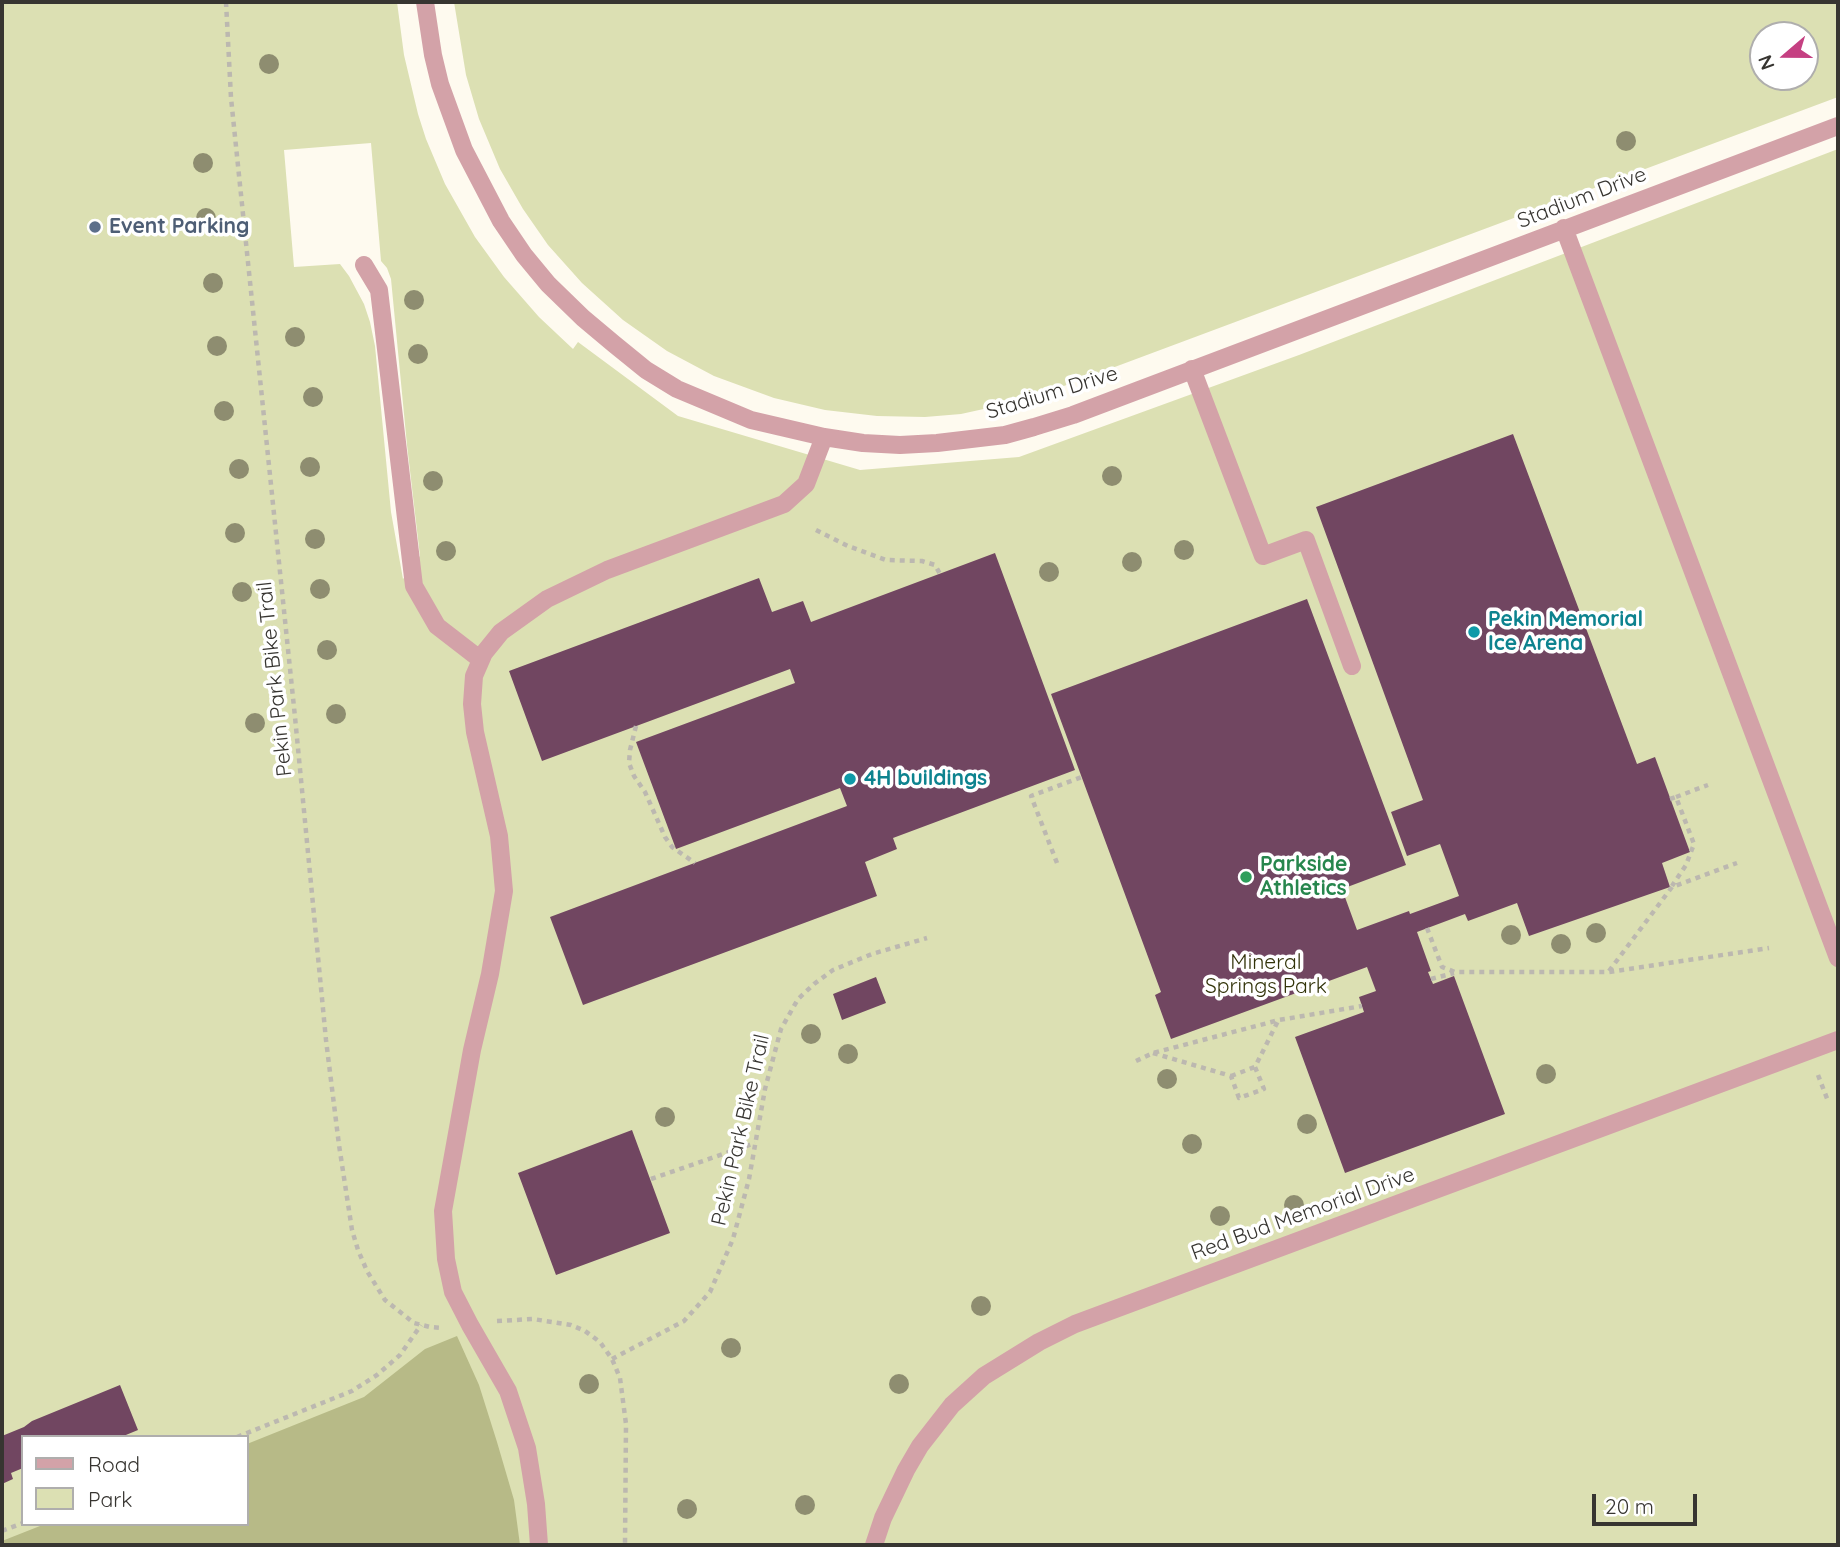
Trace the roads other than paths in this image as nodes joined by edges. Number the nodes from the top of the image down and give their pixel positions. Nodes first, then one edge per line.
1 (425, 2) edge
2 (1838, 126) edge
3 (1564, 228) junction
4 (364, 265) dead end
5 (1192, 369) junction
6 (824, 437) junction
7 (481, 660) junction
8 (1352, 666) dead end
9 (1838, 958) edge
10 (1838, 1040) edge
11 (539, 1545) edge
12 (874, 1545) edge

1 - 6 street, Stadium Drive
2 - 3 street, Stadium Drive
3 - 5 street, Stadium Drive
3 - 9 street
4 - 7 street
5 - 6 street, Stadium Drive
5 - 8 street
6 - 7 street
7 - 11 street
10 - 12 street, Red Bud Memorial Drive

